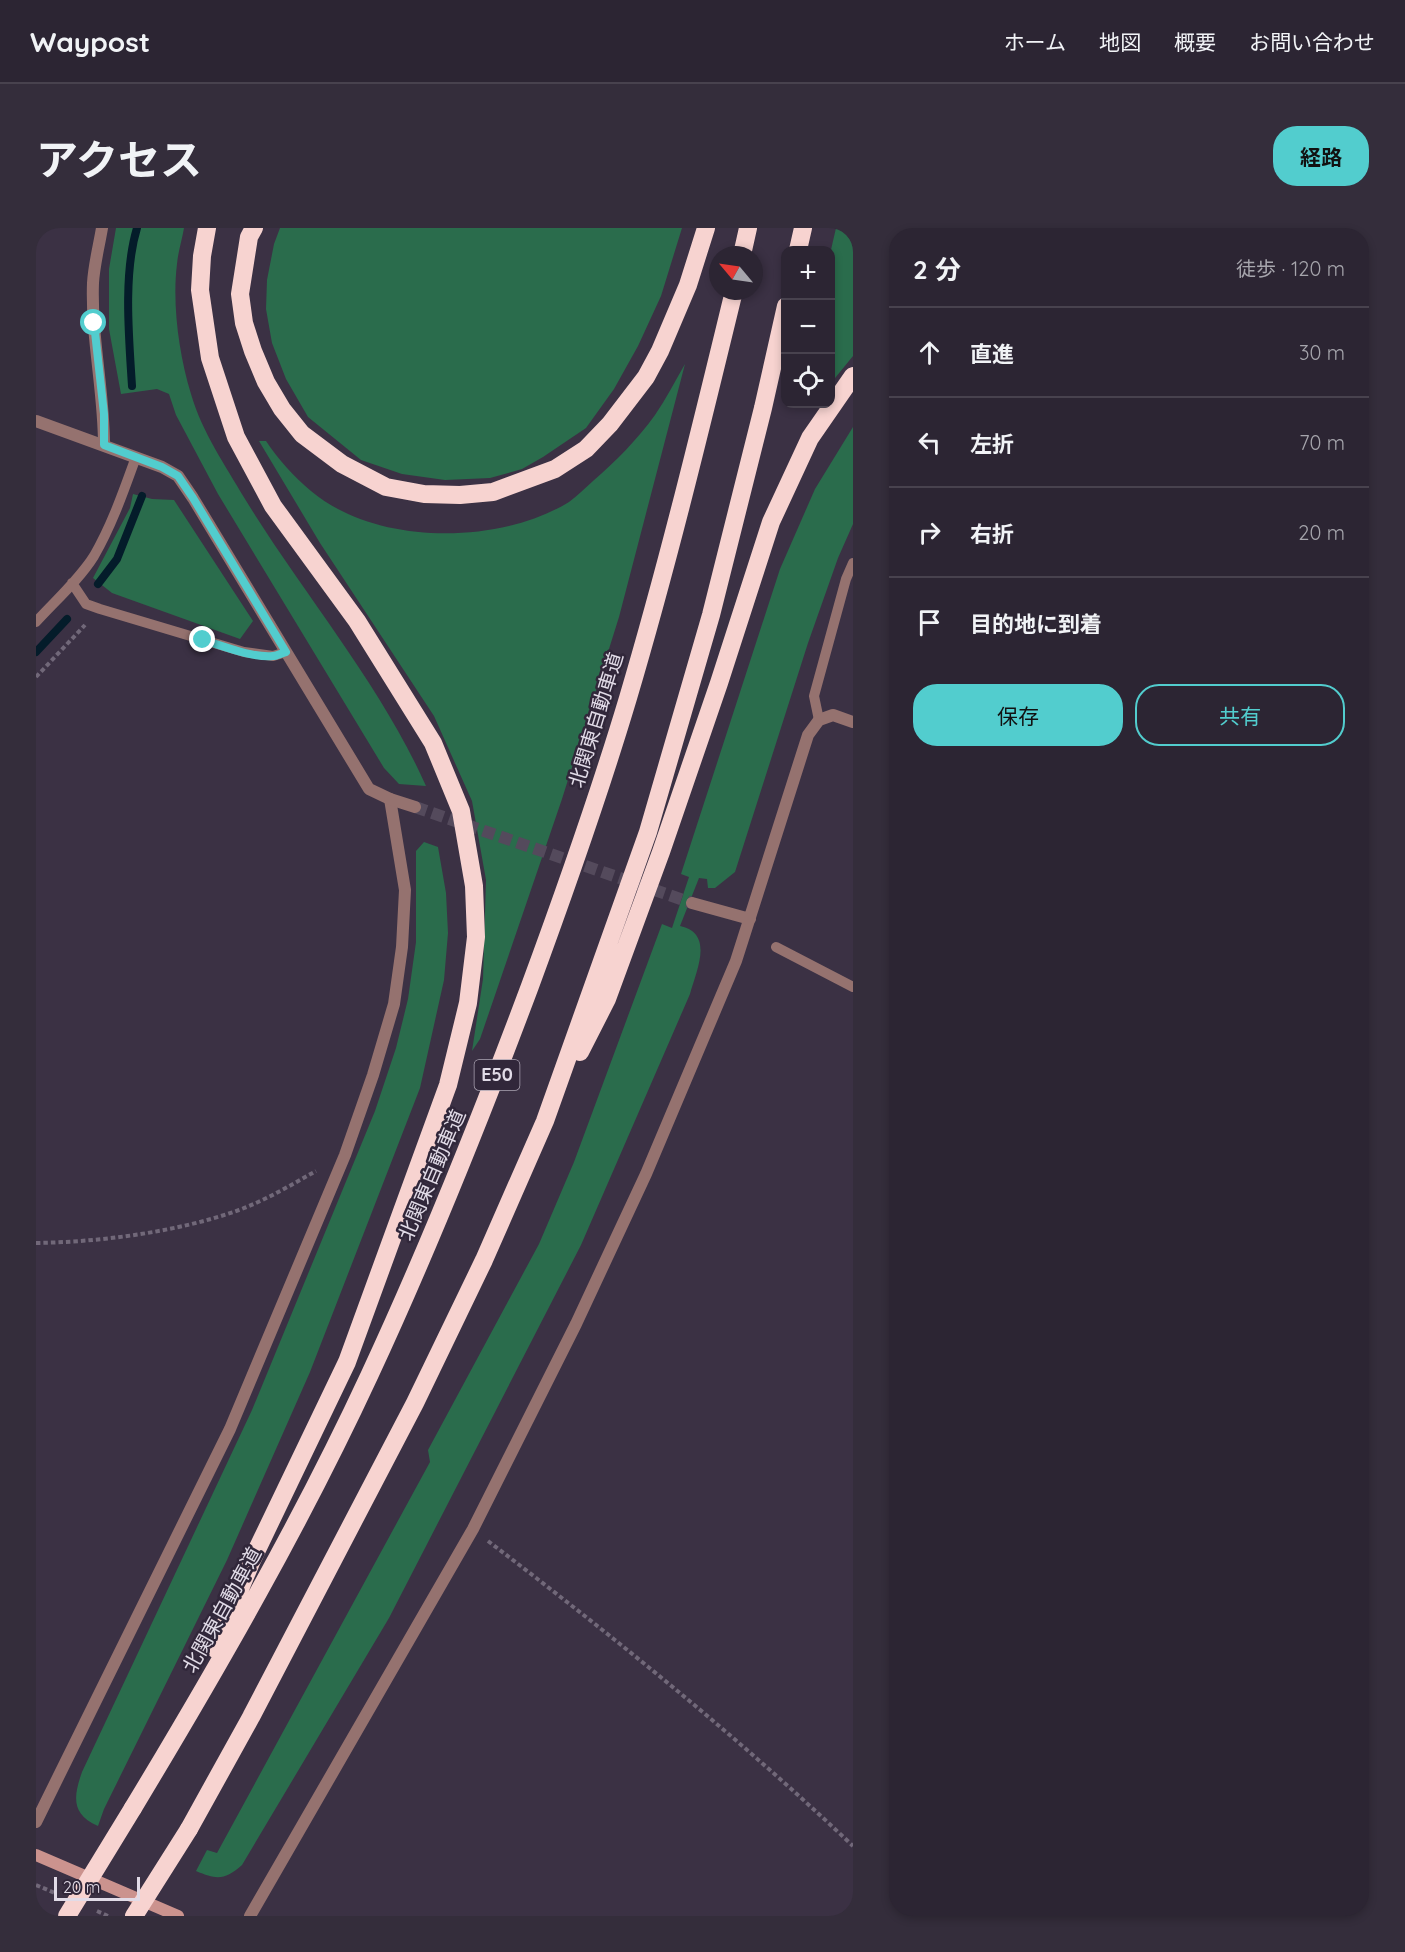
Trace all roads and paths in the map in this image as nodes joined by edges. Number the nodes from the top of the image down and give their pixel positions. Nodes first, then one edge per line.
1 (102, 228) edge
2 (207, 228) edge
3 (254, 228) edge
4 (706, 228) edge
5 (748, 228) edge
6 (803, 228) edge
7 (744, 246) edge
8 (799, 246) edge
9 (732, 300) edge
10 (781, 328) edge
11 (853, 376) edge
12 (36, 421) edge
13 (104, 445) junction
14 (136, 457) junction
15 (853, 563) edge
16 (72, 584) junction
17 (100, 609) junction
18 (36, 622) edge
19 (286, 652) junction
20 (36, 676) edge
21 (819, 720) junction
22 (853, 722) edge
23 (390, 799) junction
24 (415, 807) tunnel mouth
25 (692, 903) tunnel mouth
26 (750, 919) junction
27 (776, 947) dead end
28 (853, 987) edge
29 (545, 1121) junction
30 (345, 1155) junction
31 (36, 1243) edge
32 (473, 1529) junction
33 (185, 1722) junction
34 (40, 1805) edge
35 (36, 1822) edge
36 (853, 1846) edge
37 (36, 1855) edge
38 (67, 1916) edge
39 (134, 1916) edge
40 (177, 1916) edge
41 (250, 1916) edge

1 - 13 street
2 - 33 highway
3 - 4 highway
5 - 7 highway
6 - 8 highway
9 - 33 highway, 北関東自動車道 / E50
10 - 29 highway
11 - 29 highway
12 - 13 street
13 - 14 street
14 - 16 lane
14 - 19 street
15 - 21 lane
16 - 17 lane
16 - 18 lane
17 - 19 lane
17 - 20 path
19 - 23 street
21 - 22 street
21 - 26 street
23 - 24 street
23 - 30 street
25 - 26 street
26 - 32 street
27 - 28 lane
29 - 39 highway, bridge
30 - 31 path
30 - 34 street
32 - 36 path
32 - 41 street
33 - 38 highway, 北関東自動車道 / E50, bridge
34 - 35 street
37 - 40 main road

